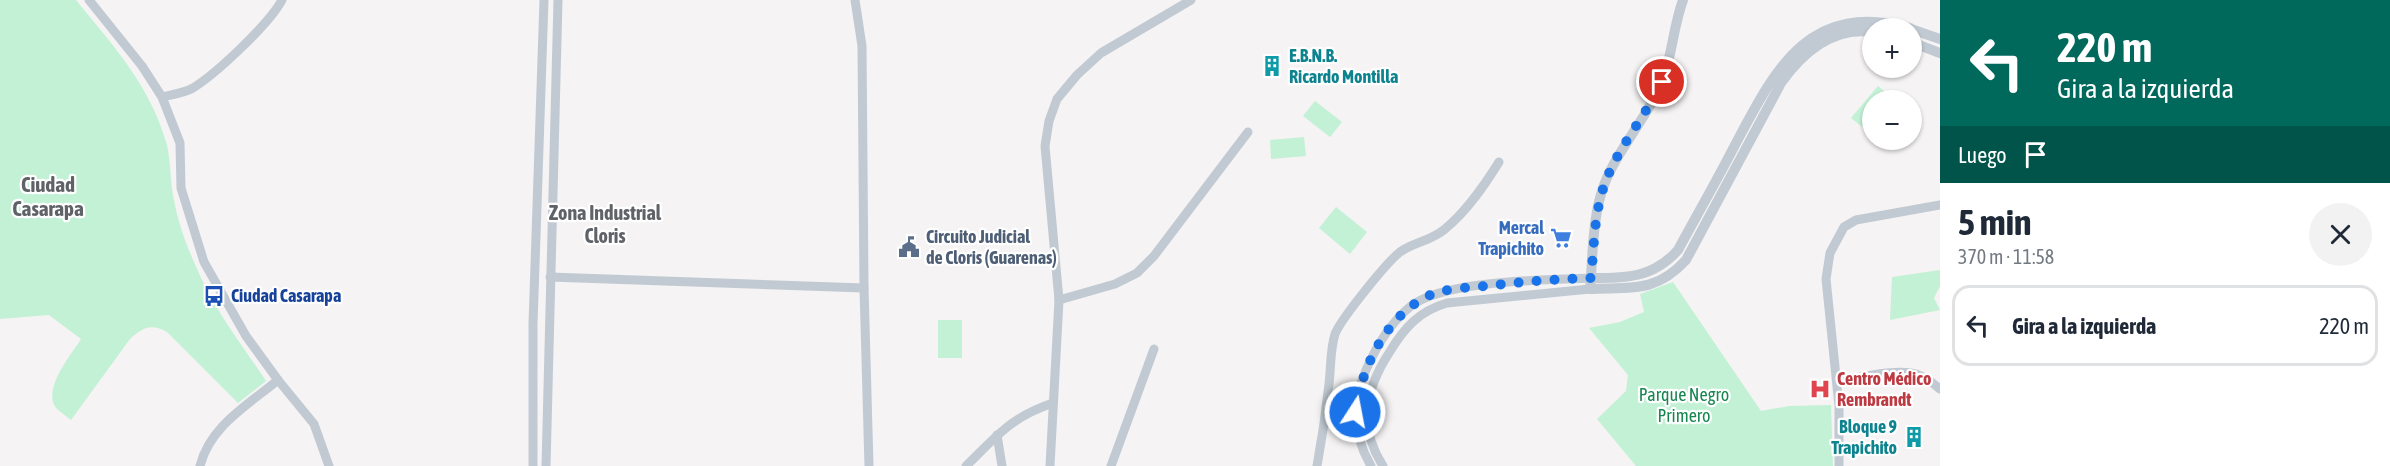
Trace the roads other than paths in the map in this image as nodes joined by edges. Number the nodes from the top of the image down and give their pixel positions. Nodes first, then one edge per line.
1 (89, 0) edge
2 (282, 0) edge
3 (544, 0) edge
4 (558, 0) edge
5 (855, 0) edge
6 (1191, 0) edge
7 (1683, 0) edge
8 (1862, 19) edge
9 (1862, 32) edge
10 (1922, 33) edge
11 (1940, 39) edge
12 (1922, 46) edge
13 (1940, 53) edge
14 (162, 97) junction
15 (1248, 132) dead end
16 (1499, 162) dead end
17 (1940, 205) edge
18 (550, 277) junction
19 (1591, 278) junction
20 (864, 288) junction
21 (1590, 290) junction
22 (1059, 300) junction
23 (1154, 349) dead end
24 (278, 380) junction
25 (1837, 381) junction
26 (1940, 388) edge
27 (1053, 403) junction
28 (997, 435) junction
29 (200, 466) edge
30 (329, 466) edge
31 (533, 466) edge
32 (546, 466) edge
33 (869, 466) edge
34 (966, 466) edge
35 (1002, 466) edge
36 (1050, 466) edge
37 (1111, 466) edge
38 (1317, 466) edge
39 (1371, 466) edge
40 (1383, 466) edge
41 (1839, 466) edge

1 - 14 street
2 - 14 street
3 - 31 street
4 - 18 street
5 - 20 street
6 - 22 street
7 - 19 street
8 - 19 street
9 - 21 street
10 - 11 street
12 - 13 street
14 - 24 street
15 - 22 street
16 - 38 street
17 - 25 street
18 - 20 street
18 - 32 street
19 - 21 street
19 - 39 street
20 - 33 street
21 - 40 street
22 - 27 street
23 - 37 street
24 - 29 street
24 - 30 street
25 - 26 street
25 - 41 street
27 - 28 street
27 - 36 street
28 - 34 street
28 - 35 street

